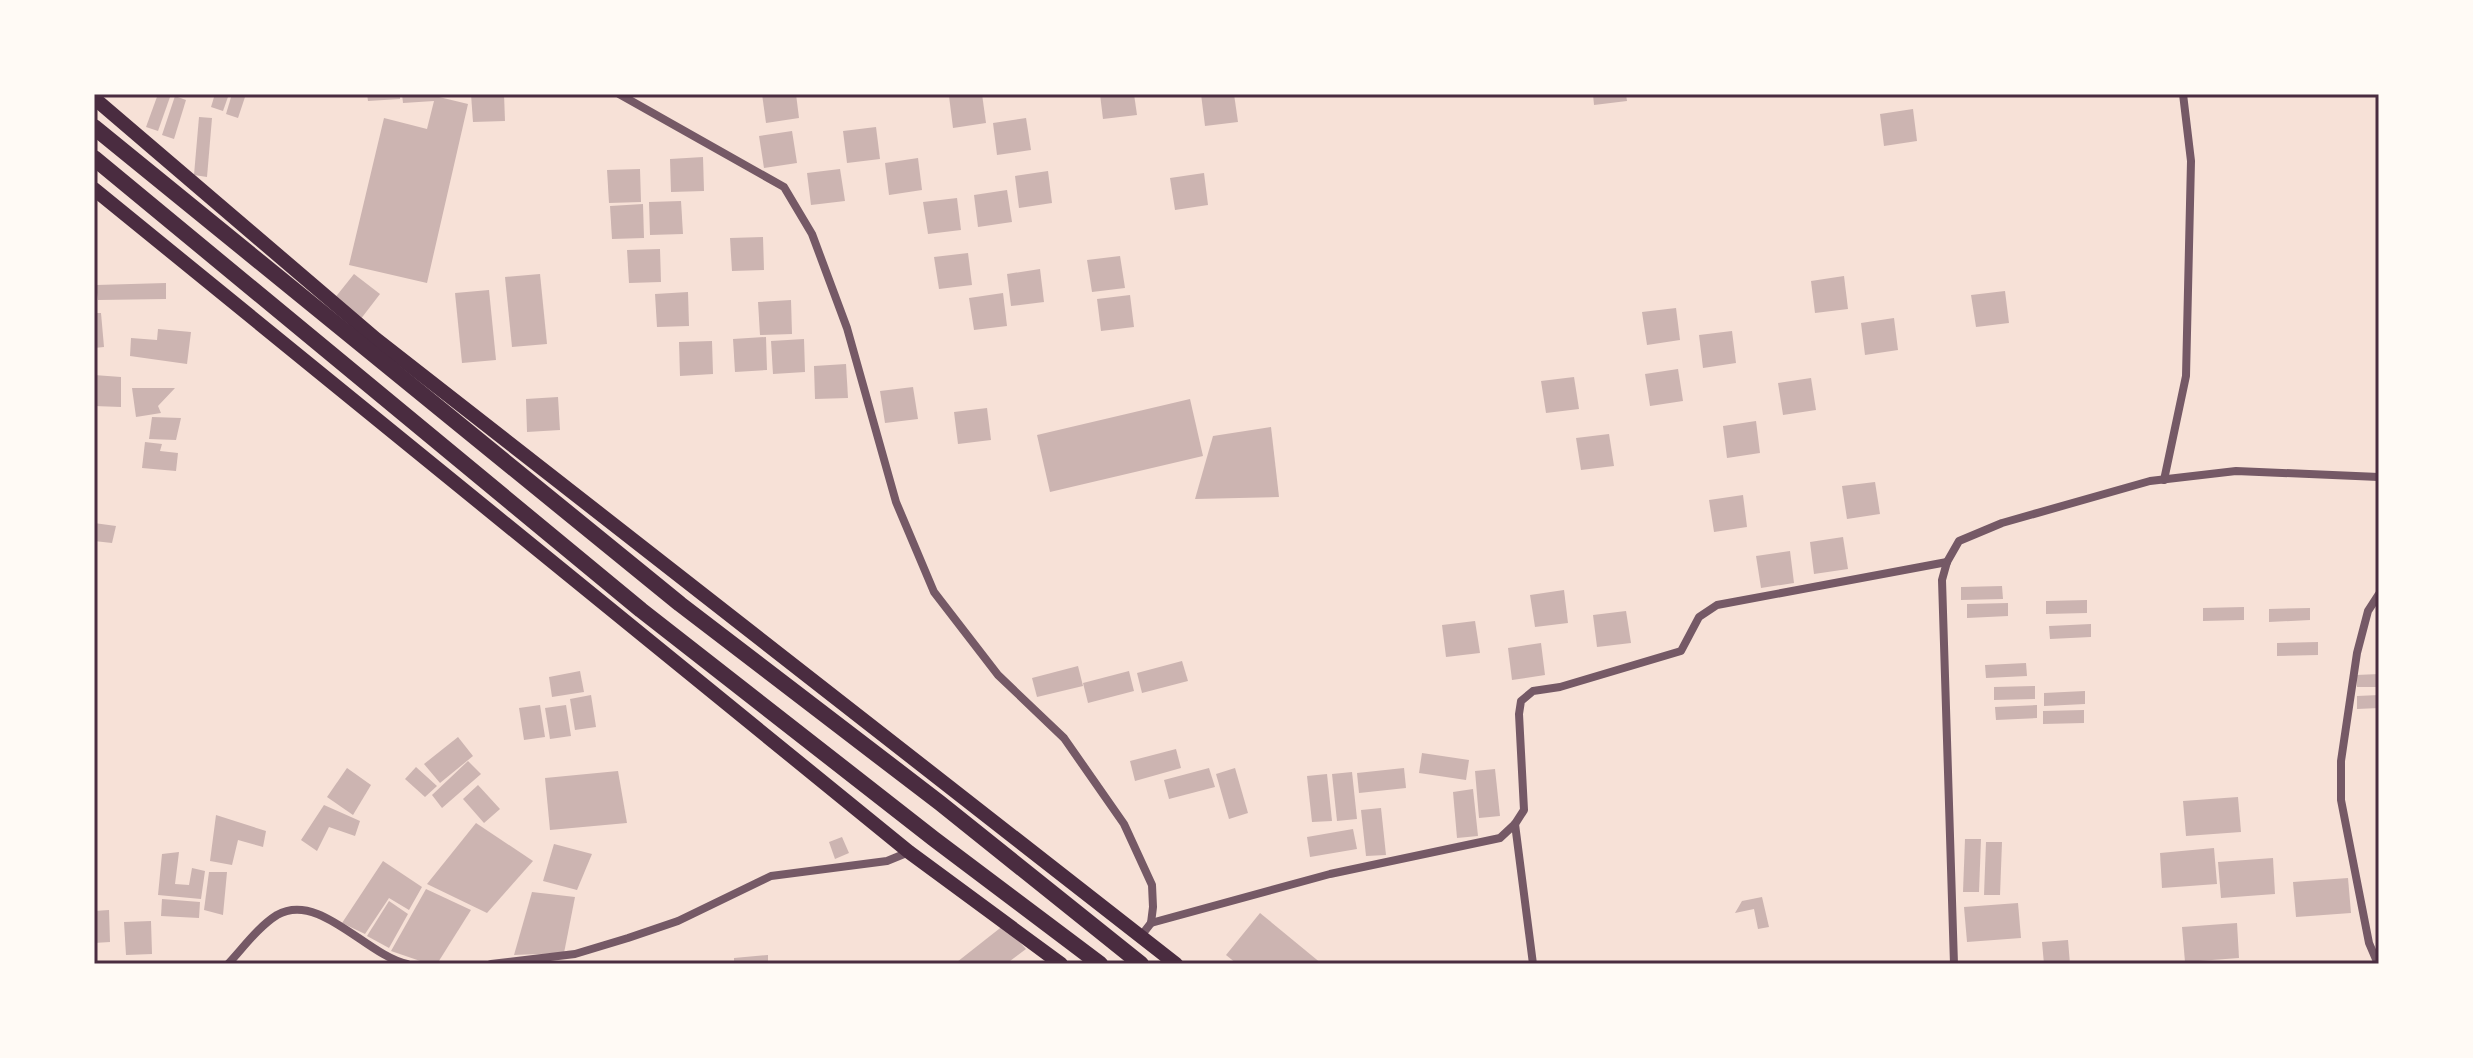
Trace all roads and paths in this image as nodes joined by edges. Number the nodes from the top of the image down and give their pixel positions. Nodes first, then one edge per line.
1 (619, 94) edge
2 (2183, 94) edge
3 (94, 98) edge
4 (94, 127) edge
5 (94, 158) edge
6 (94, 189) edge
7 (2379, 477) edge
8 (2164, 480) junction
9 (1947, 562) junction
10 (2379, 594) edge
11 (1515, 824) junction
12 (909, 852) junction
13 (1151, 923) junction
14 (1141, 936) junction
15 (228, 964) edge
16 (407, 964) edge
17 (491, 964) edge
18 (1061, 964) edge
19 (1100, 964) edge
20 (1141, 964) edge
21 (1176, 964) edge
22 (1533, 964) edge
23 (1954, 964) edge
24 (2378, 964) edge

1 - 13 street
2 - 8 street
3 - 14 main road
4 - 20 highway
5 - 19 highway
6 - 12 main road
7 - 8 street
8 - 9 street
9 - 11 street
9 - 23 street
10 - 24 street
11 - 13 street
11 - 22 street
12 - 17 street
12 - 18 main road
13 - 14 street
14 - 21 main road
15 - 16 street

